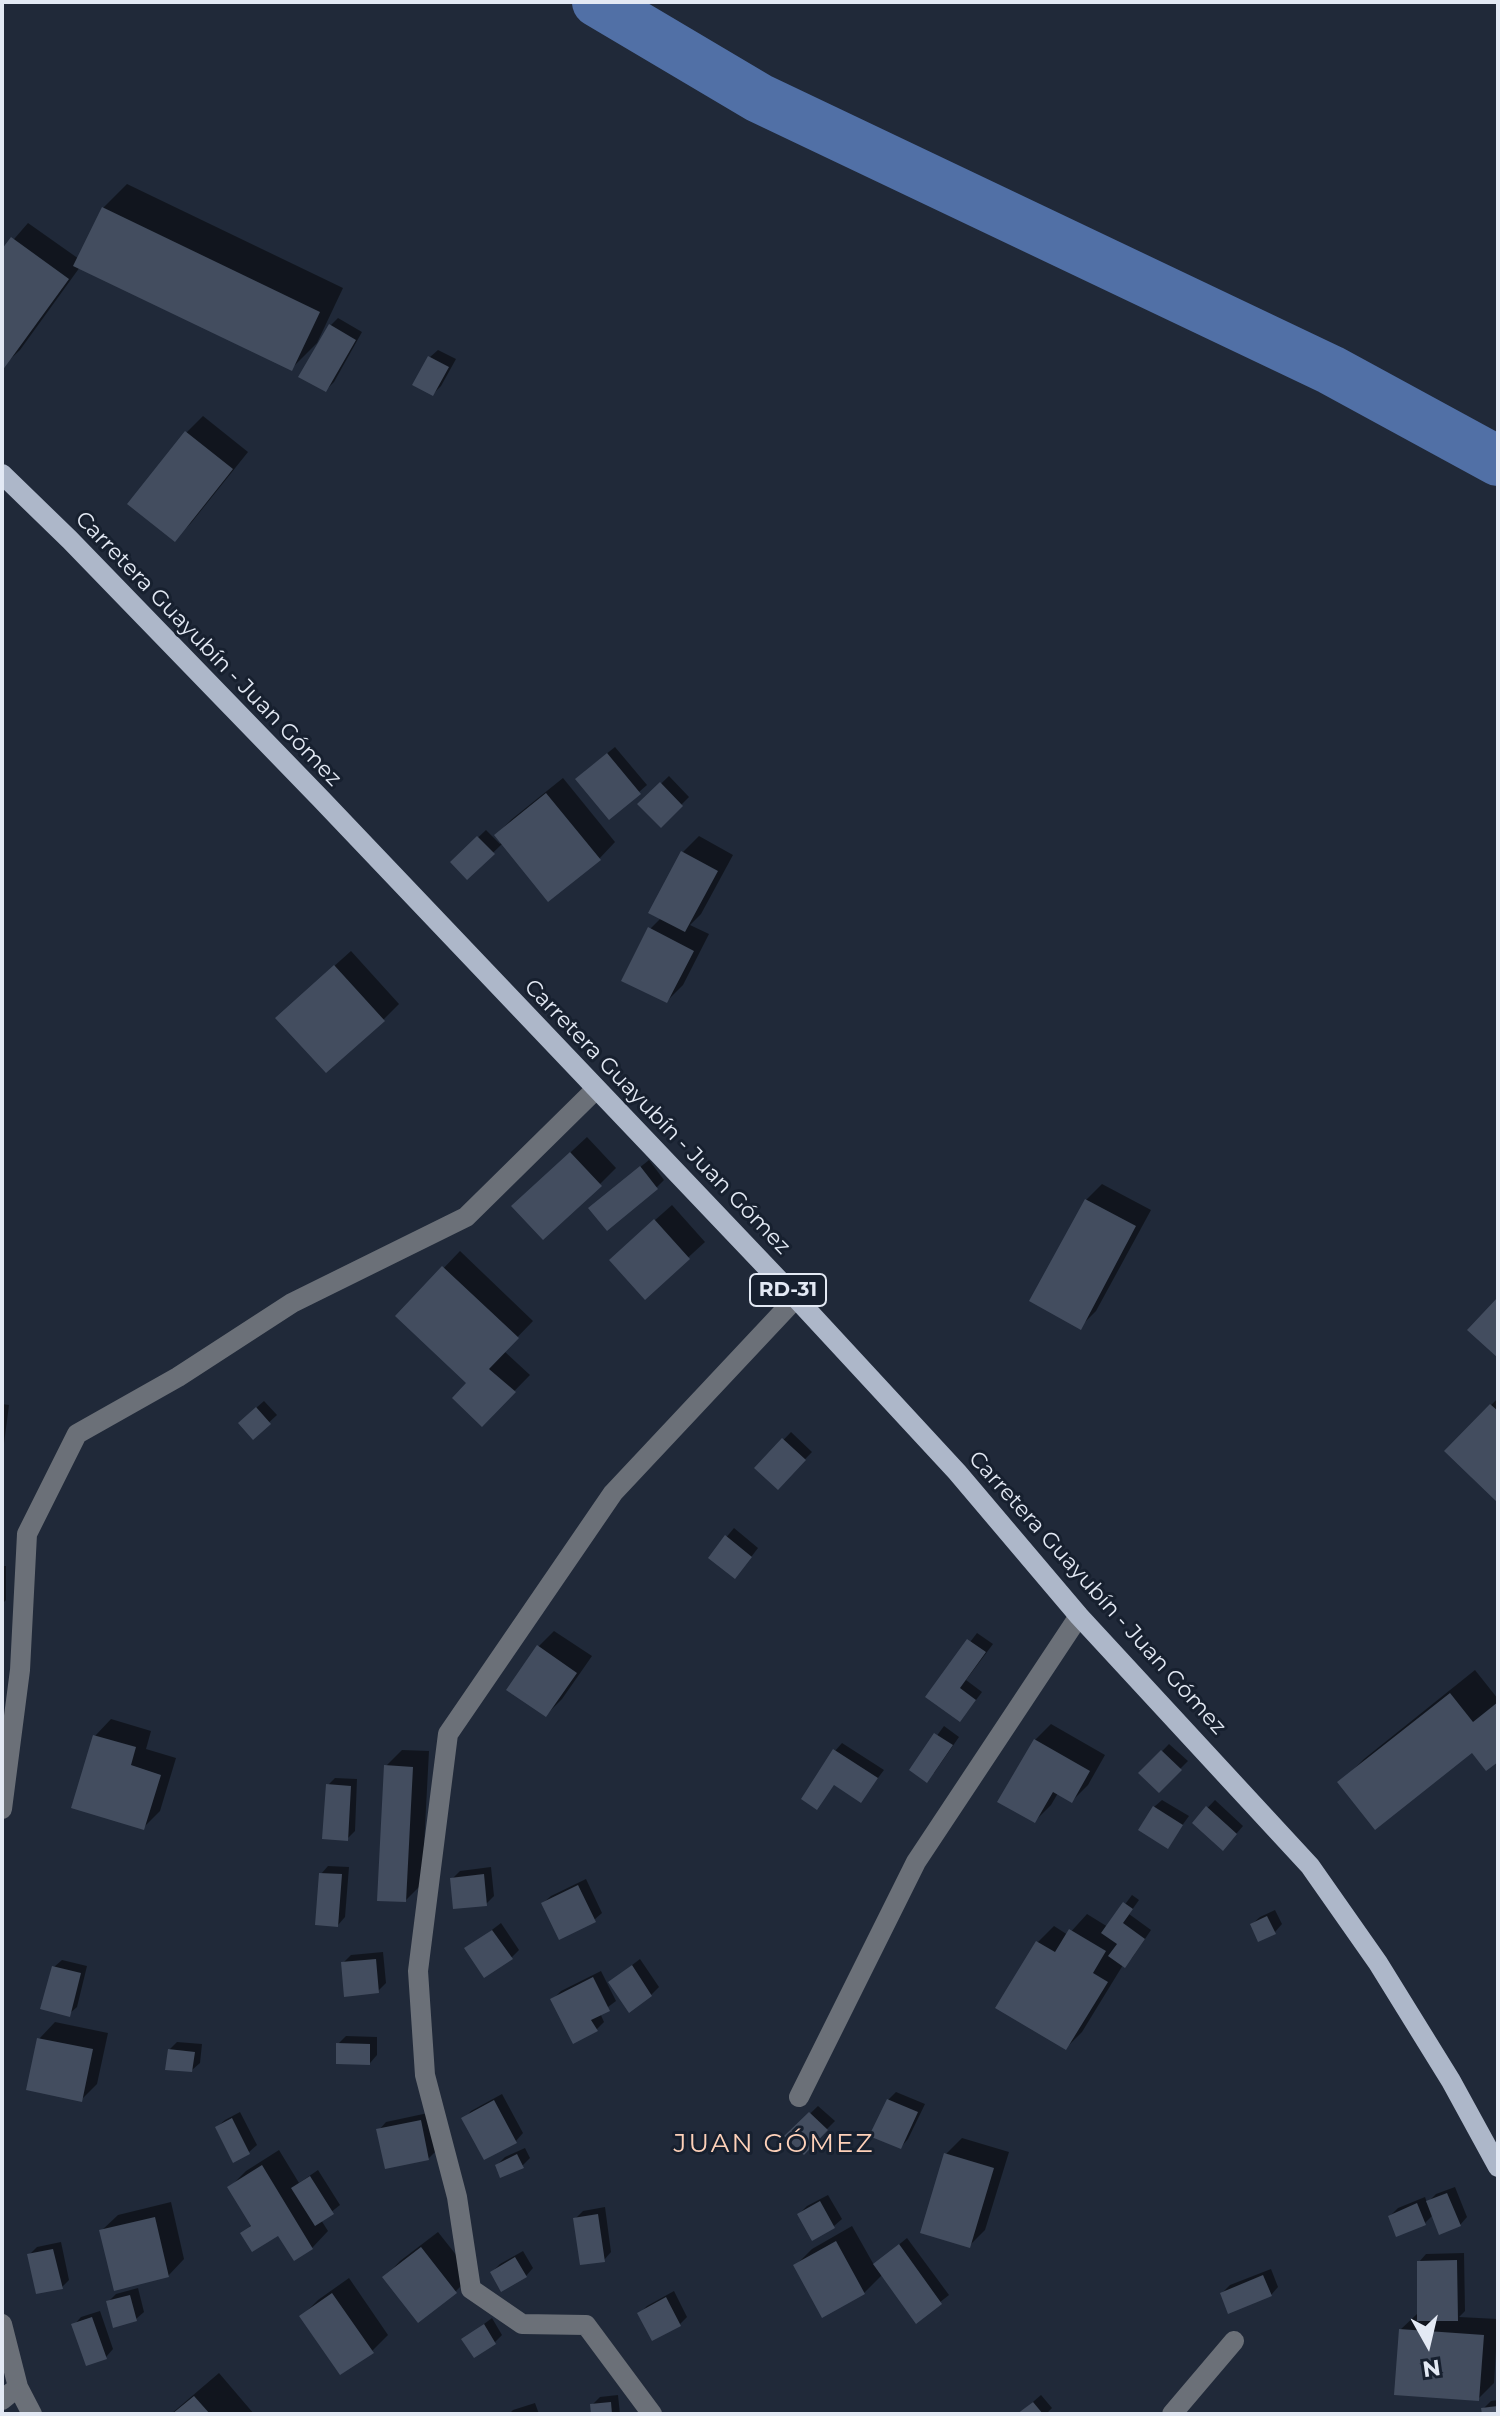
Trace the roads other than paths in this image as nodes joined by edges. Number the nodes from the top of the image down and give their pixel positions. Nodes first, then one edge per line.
1 (2, 474) edge
2 (596, 1089) junction
3 (796, 1298) junction
4 (1079, 1616) junction
5 (2, 1809) edge
6 (799, 2097) dead end
7 (1498, 2167) edge
8 (2, 2324) edge
9 (1234, 2341) dead end
10 (10, 2393) edge
11 (32, 2414) edge
12 (652, 2414) edge
13 (1172, 2414) edge

1 - 2 main road, Carretera Guayubín - Juan Gómez / RD-31
2 - 3 main road, Carretera Guayubín - Juan Gómez / RD-31
2 - 5 street
3 - 4 main road, Carretera Guayubín - Juan Gómez / RD-31
3 - 12 street
4 - 6 street
4 - 7 main road, Carretera Guayubín - Juan Gómez / RD-31
8 - 10 street
9 - 13 street
10 - 11 street

